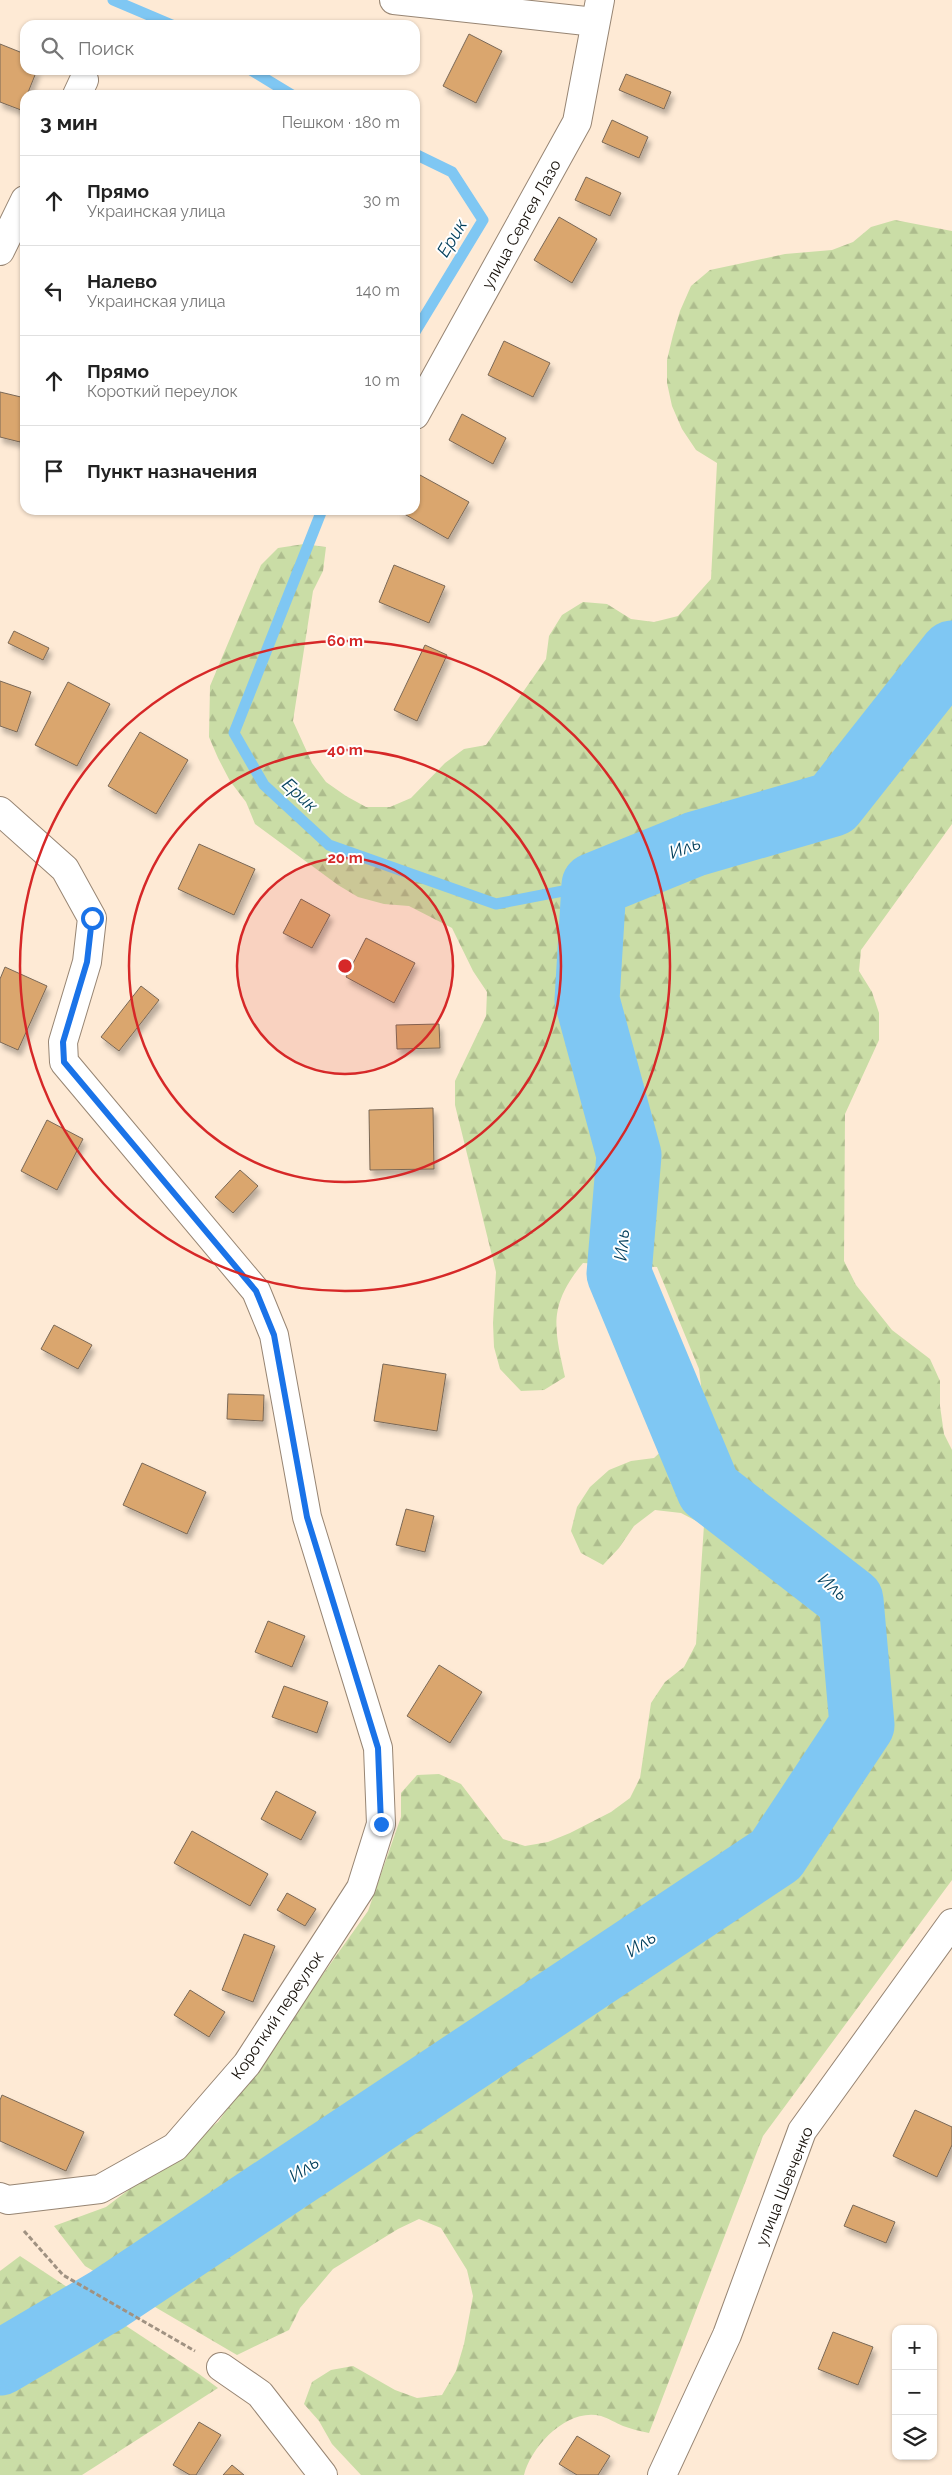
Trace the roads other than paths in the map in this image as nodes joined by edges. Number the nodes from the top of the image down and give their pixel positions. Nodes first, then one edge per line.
1 (394, 0) edge
2 (598, 11) edge
3 (20, 210) edge
4 (0, 250) edge
5 (420, 406) edge
6 (0, 811) edge
7 (952, 1923) edge
8 (4, 2198) edge
9 (221, 2367) road end
10 (324, 2475) edge
11 (662, 2475) edge

1 - 2 street, улица Сергея Лазо
2 - 5 street, улица Сергея Лазо
3 - 4 street
6 - 8 street, Короткий переулок
7 - 11 street, улица Шевченко
9 - 10 street

